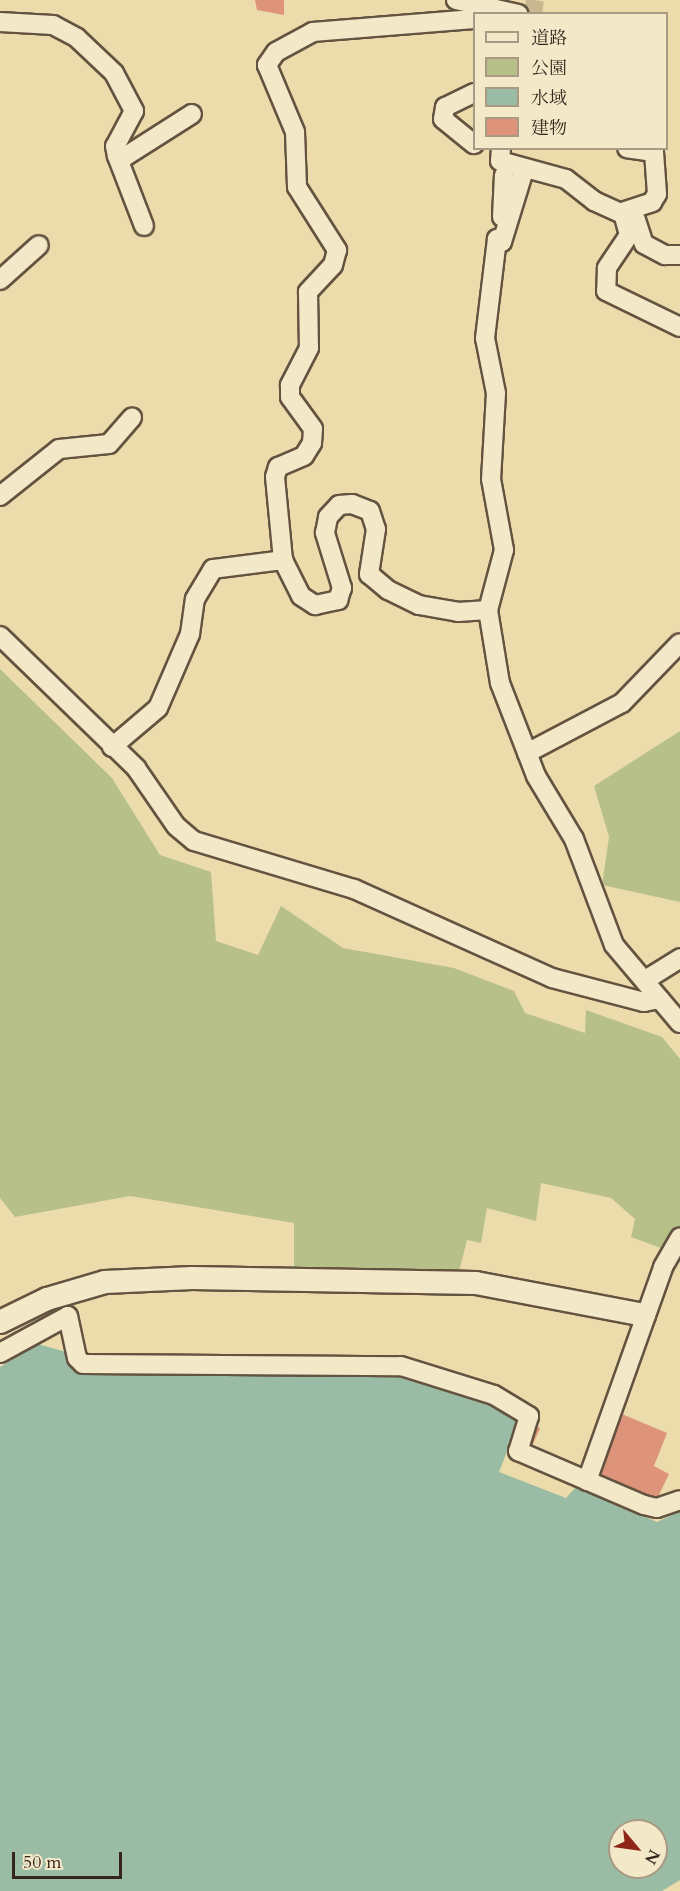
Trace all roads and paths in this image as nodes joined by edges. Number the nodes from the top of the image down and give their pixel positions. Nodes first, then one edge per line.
1 (456, 0) edge
2 (508, 12) edge
3 (473, 20) edge
4 (0, 22) edge
5 (473, 93) edge
6 (192, 114) dead end
7 (473, 143) edge
8 (495, 150) edge
9 (640, 150) edge
10 (117, 156) junction
11 (524, 170) junction
12 (504, 175) dead end
13 (622, 212) junction
14 (144, 226) dead end
15 (497, 239) junction
16 (39, 245) dead end
17 (680, 255) edge
18 (0, 280) edge
19 (680, 327) edge
20 (132, 418) dead end
21 (0, 496) edge
22 (283, 560) junction
23 (488, 610) junction
24 (0, 636) edge
25 (680, 643) edge
26 (112, 747) junction
27 (527, 753) junction
28 (680, 958) edge
29 (647, 979) junction
30 (660, 999) junction
31 (680, 1023) edge
32 (680, 1237) edge
33 (644, 1315) junction
34 (0, 1322) edge
35 (0, 1353) edge
36 (586, 1481) junction
37 (680, 1500) edge

1 - 2 street
3 - 22 street
4 - 10 street
5 - 7 street
6 - 10 street
8 - 11 street
9 - 13 street
10 - 14 street
11 - 13 street
11 - 15 street
12 - 15 street
13 - 17 street
13 - 19 street
15 - 23 street
16 - 18 street
20 - 21 street
22 - 23 street
22 - 26 street
23 - 27 street
24 - 26 street
25 - 27 street
26 - 30 street
27 - 29 street
28 - 29 street
29 - 30 street
30 - 31 street
32 - 33 street
33 - 34 street
33 - 36 street
35 - 36 street
36 - 37 street

